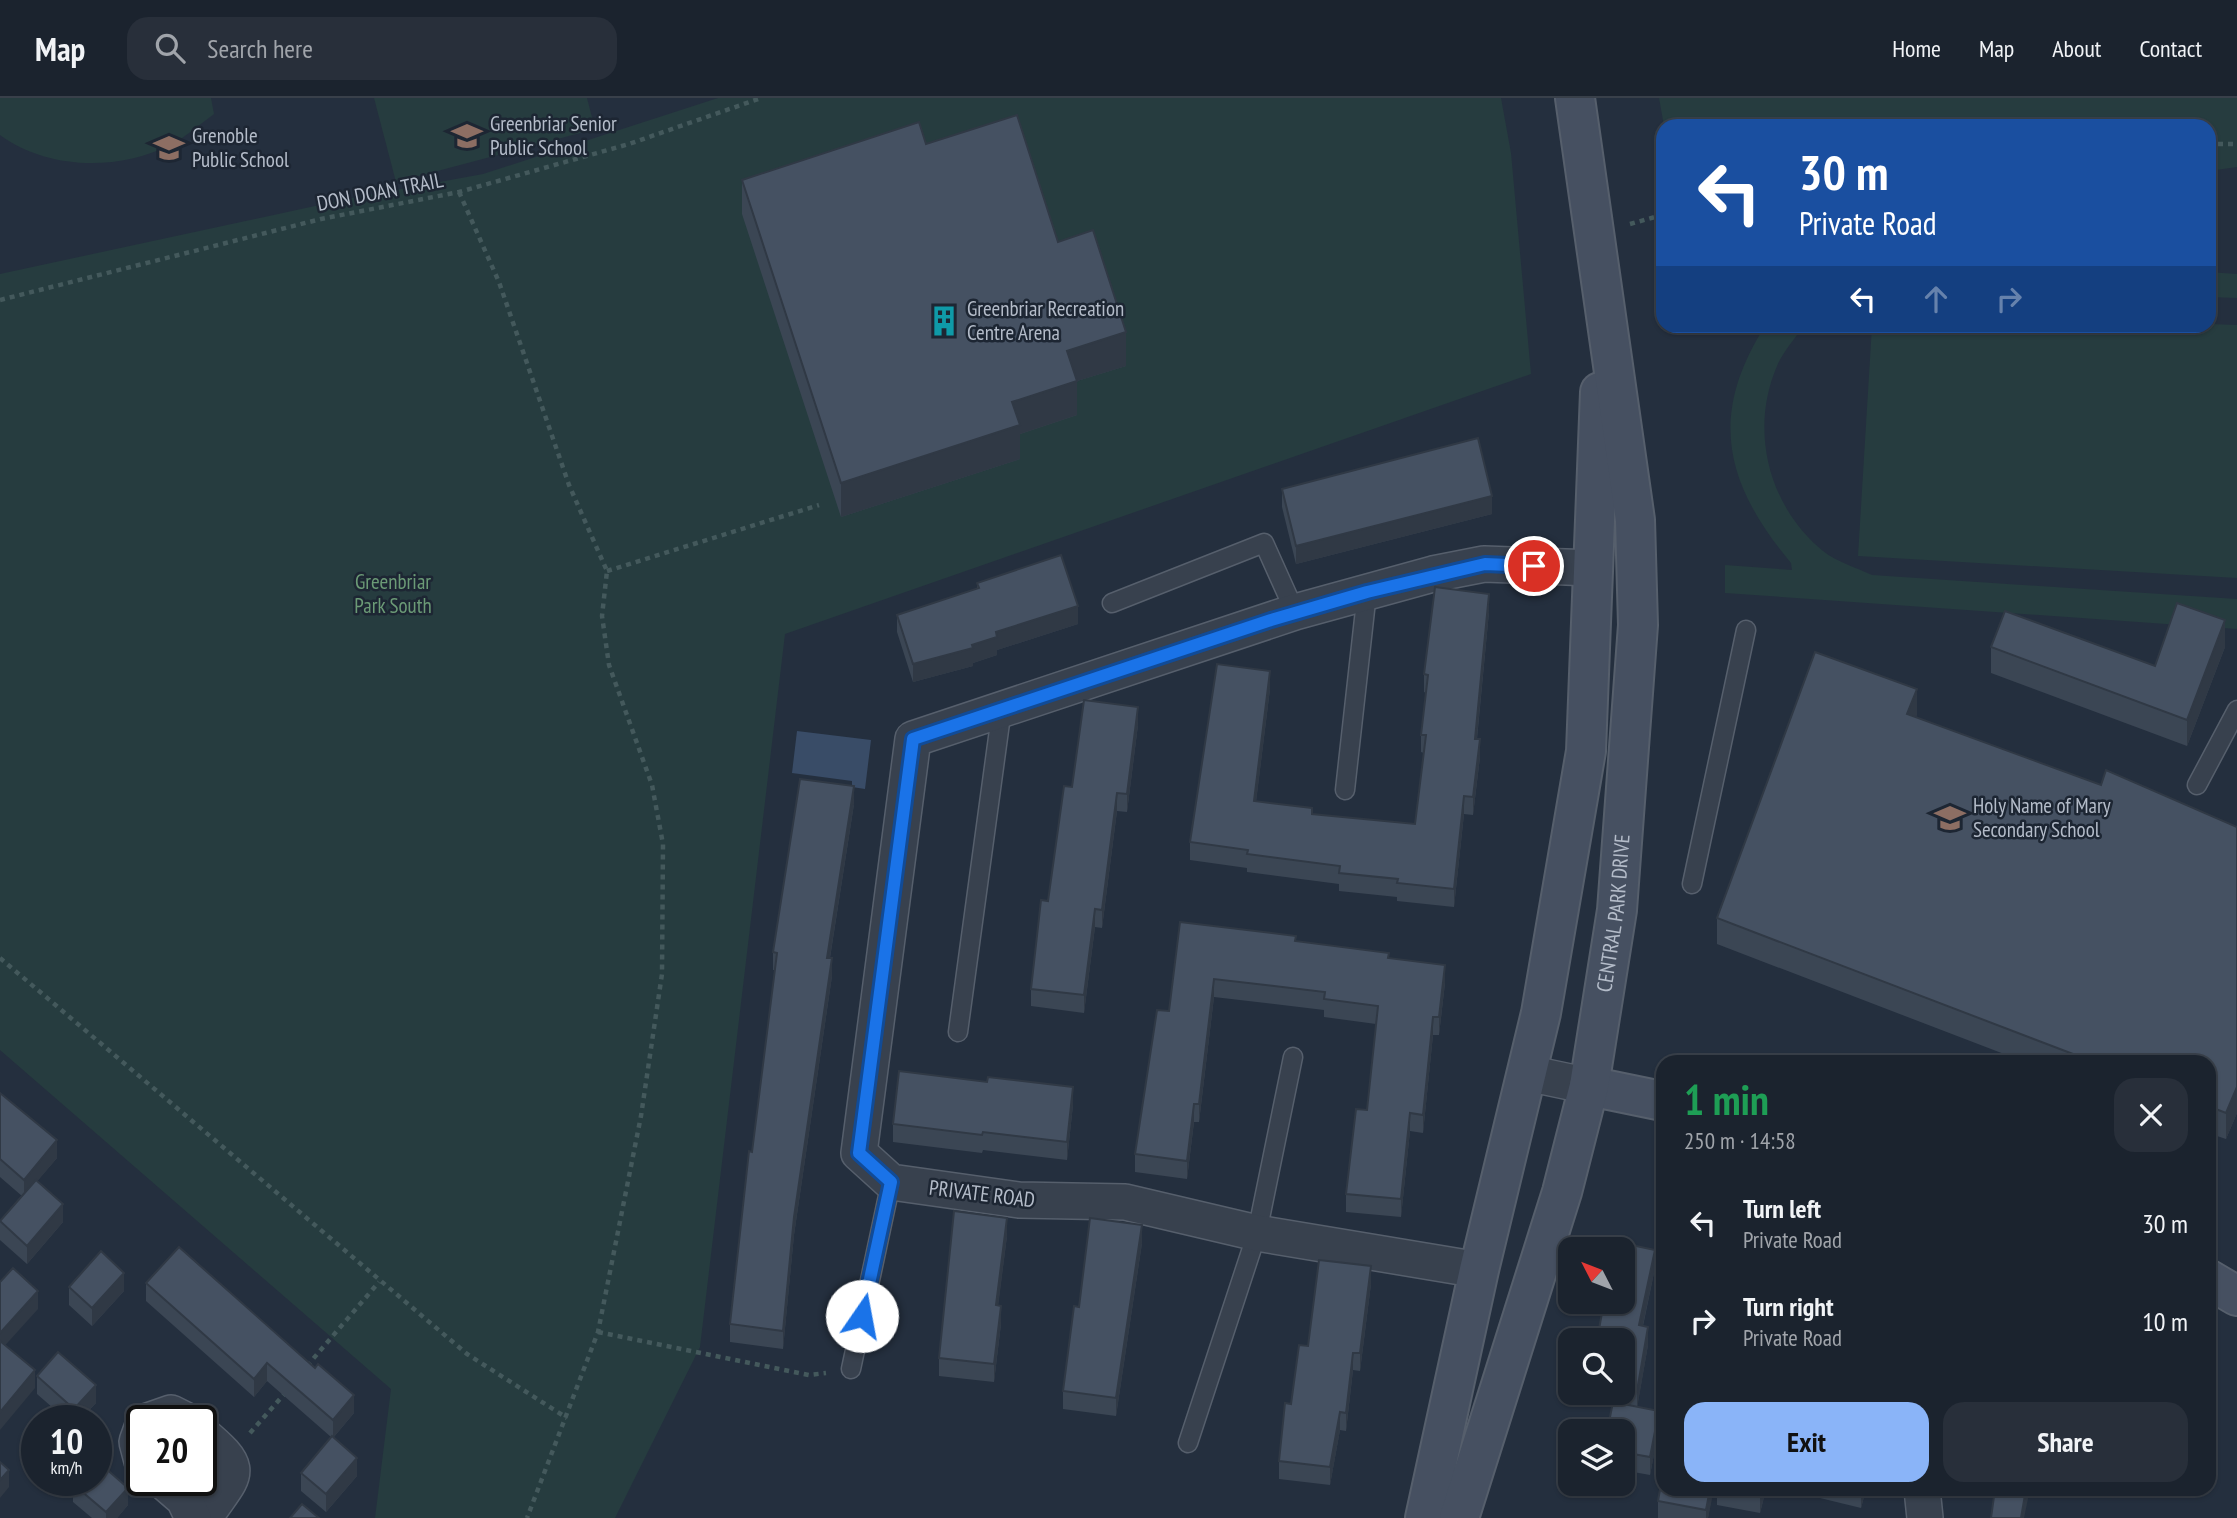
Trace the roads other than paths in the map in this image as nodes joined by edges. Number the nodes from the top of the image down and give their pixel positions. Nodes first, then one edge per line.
1 (1575, 98) edge
2 (1604, 288) junction
3 (1594, 568) junction
4 (1367, 592) junction
5 (1112, 603) dead end
6 (1295, 612) junction
7 (1746, 631) dead end
8 (1002, 708) junction
9 (2237, 710) edge
10 (2197, 785) dead end
11 (1345, 790) dead end
12 (1692, 884) dead end
13 (958, 1032) dead end
14 (1293, 1057) dead end
15 (1527, 1073) junction
16 (1589, 1086) junction
17 (1656, 1100) edge
18 (891, 1182) junction
19 (1257, 1233) junction
20 (1479, 1270) junction
21 (2216, 1284) edge
22 (2237, 1296) edge
23 (851, 1369) road end
24 (1188, 1443) dead end
25 (217, 1447) edge
26 (181, 1496) edge
27 (1923, 1496) edge
28 (193, 1518) edge
29 (204, 1518) edge
30 (1425, 1518) edge
31 (1459, 1518) edge
32 (1925, 1518) edge

1 - 2 street, CENTRAL PARK DRIVE
2 - 3 street, CENTRAL PARK DRIVE
2 - 16 street, CENTRAL PARK DRIVE
3 - 4 street
3 - 15 street, CENTRAL PARK DRIVE
4 - 6 street
4 - 11 lane
5 - 6 lane
6 - 8 street
7 - 12 lane
8 - 13 lane
8 - 18 street
9 - 10 lane
14 - 19 lane
15 - 16 street
15 - 20 street, CENTRAL PARK DRIVE
16 - 17 street
16 - 31 street, CENTRAL PARK DRIVE
18 - 19 street, PRIVATE ROAD
18 - 23 lane
19 - 20 street, PRIVATE ROAD
19 - 24 lane
20 - 30 street, CENTRAL PARK DRIVE
21 - 22 street
25 - 29 street
26 - 28 street
27 - 32 street

